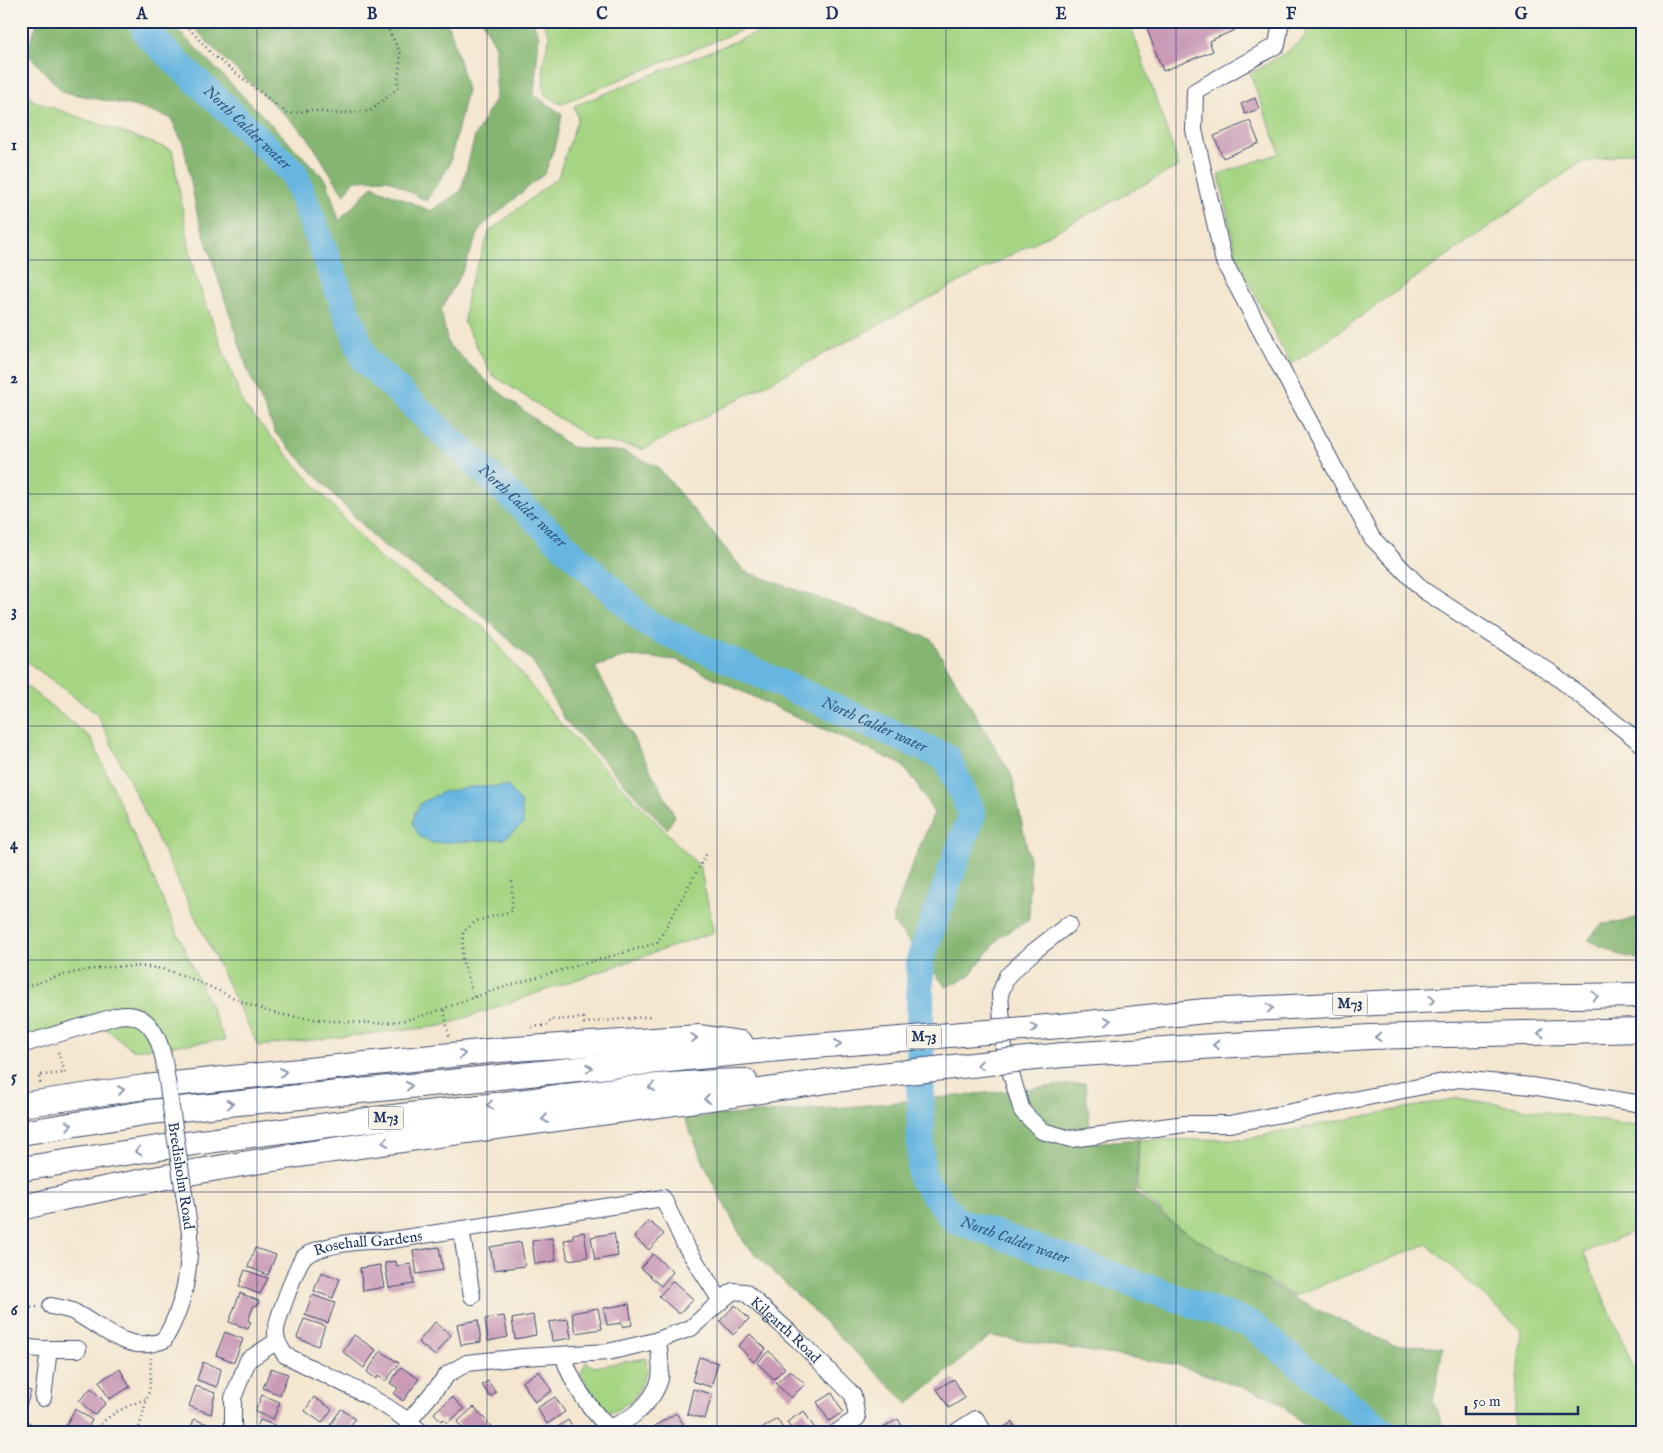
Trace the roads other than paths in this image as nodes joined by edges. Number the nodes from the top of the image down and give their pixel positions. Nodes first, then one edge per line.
1 (1281, 21) edge
2 (1642, 744) edge
3 (1070, 924) dead end
4 (1642, 995) edge
5 (1642, 1030) edge
6 (21, 1045) edge
7 (745, 1048) junction
8 (754, 1086) junction
9 (1642, 1104) edge
10 (21, 1105) edge
11 (401, 1116) junction
12 (21, 1133) edge
13 (21, 1169) edge
14 (21, 1199) edge
15 (21, 1208) edge
16 (461, 1229) junction
17 (472, 1296) dead end
18 (721, 1301) junction
19 (51, 1306) dead end
20 (658, 1340) junction
21 (277, 1341) junction
22 (21, 1346) edge
23 (49, 1349) junction
24 (78, 1349) dead end
25 (563, 1355) junction
26 (43, 1398) dead end
27 (415, 1427) edge
28 (21, 1428) edge
29 (28, 1432) edge
30 (231, 1432) edge
31 (837, 1432) edge
32 (956, 1432) edge
33 (984, 1432) edge

1 - 2 street
3 - 9 street
7 -> 4 highway, M73, bridge
5 -> 8 highway, M73, bridge
6 - 19 street, Bredisholm Road, bridge
10 -> 7 highway, M73
12 -> 7 highway, M73
8 -> 11 highway, M73
8 -> 15 highway
11 -> 13 highway, M73
11 - 14 highway
16 - 17 street
16 - 18 street, Rosehall Gardens
16 - 21 street, Rosehall Gardens
18 - 20 street
18 - 31 street, Kilgarth Road
20 - 25 street
20 - 25 street
21 - 27 street
21 - 30 street
22 - 23 street
23 - 24 street
23 - 26 street
25 - 27 street
28 - 29 street
32 - 33 street

